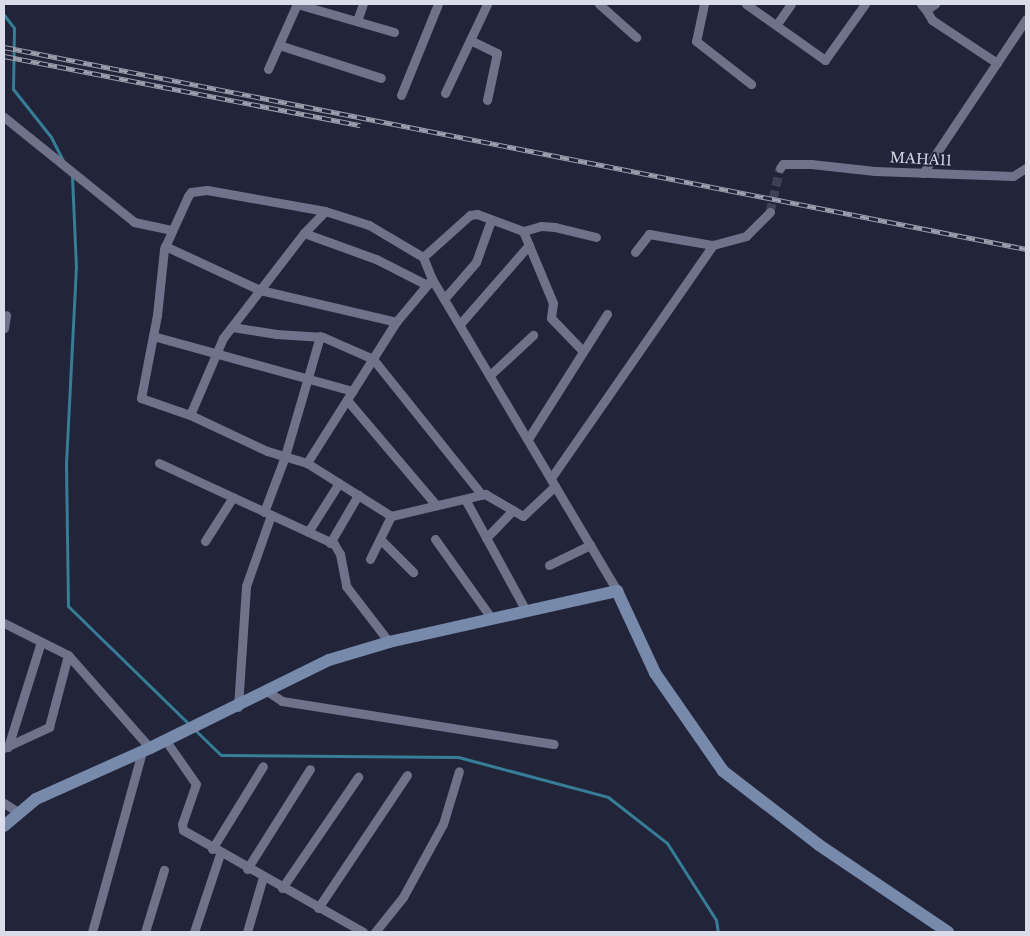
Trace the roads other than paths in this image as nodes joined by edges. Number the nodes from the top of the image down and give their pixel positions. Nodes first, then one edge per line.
1 (297, 4) edge
2 (363, 4) edge
3 (438, 4) edge
4 (487, 4) edge
5 (599, 4) edge
6 (704, 4) edge
7 (746, 4) edge
8 (791, 4) edge
9 (865, 4) edge
10 (935, 4) edge
11 (923, 7) edge
12 (1026, 19) edge
13 (357, 21) junction
14 (777, 24) junction
15 (394, 32) dead end
16 (636, 36) dead end
17 (470, 40) junction
18 (279, 45) junction
19 (997, 63) junction
20 (268, 69) dead end
21 (381, 78) dead end
22 (751, 84) dead end
23 (445, 92) dead end
24 (401, 95) dead end
25 (487, 100) dead end
26 (4, 117) edge
27 (780, 168) dead end
28 (1026, 168) edge
29 (922, 173) junction
30 (325, 211) junction
31 (770, 212) tunnel mouth
32 (491, 220) junction
33 (172, 230) junction
34 (523, 231) junction
35 (304, 233) junction
36 (596, 237) dead end
37 (713, 245) junction
38 (165, 246) junction
39 (529, 246) junction
40 (635, 252) dead end
41 (422, 257) junction
42 (430, 282) junction
43 (260, 290) junction
44 (444, 299) junction
45 (607, 314) dead end
46 (6, 315) dead end
47 (396, 322) junction
48 (460, 324) junction
49 (232, 327) junction
50 (4, 328) edge
51 (533, 335) dead end
52 (153, 336) junction
53 (320, 336) junction
54 (583, 351) junction
55 (216, 356) junction
56 (373, 359) junction
57 (490, 374) junction
58 (308, 379) junction
59 (353, 391) junction
60 (347, 400) junction
61 (190, 415) junction
62 (528, 439) junction
63 (285, 456) junction
64 (159, 463) dead end
65 (307, 463) junction
66 (553, 482) junction
67 (339, 483) junction
68 (358, 494) junction
69 (482, 495) junction
70 (232, 497) junction
71 (466, 499) junction
72 (436, 505) junction
73 (512, 510) junction
74 (268, 514) junction
75 (391, 516) junction
76 (308, 532) junction
77 (486, 538) junction
78 (435, 539) dead end
79 (380, 540) junction
80 (205, 541) dead end
81 (330, 543) junction
82 (590, 545) junction
83 (370, 559) dead end
84 (548, 565) dead end
85 (413, 572) dead end
86 (617, 591) junction
87 (526, 611) junction
88 (492, 620) junction
89 (4, 623) edge
90 (41, 642) junction
91 (389, 642) junction
92 (68, 655) junction
93 (267, 691) junction
94 (238, 706) junction
95 (166, 741) junction
96 (554, 744) dead end
97 (6, 747) edge
98 (146, 750) junction
99 (263, 766) dead end
100 (310, 770) dead end
101 (459, 771) dead end
102 (407, 775) dead end
103 (358, 777) dead end
104 (4, 803) edge
105 (18, 812) junction
106 (4, 826) edge
107 (216, 851) junction
108 (248, 869) junction
109 (164, 870) dead end
110 (264, 878) junction
111 (282, 888) junction
112 (318, 908) junction
113 (92, 932) edge
114 (144, 932) edge
115 (194, 932) edge
116 (247, 932) edge
117 (363, 932) edge
118 (375, 932) edge
119 (948, 932) edge

1 - 13 street
1 - 18 street
2 - 13 street
3 - 24 street
4 - 17 street
5 - 16 street
6 - 22 street
7 - 14 street
8 - 14 street
9 - 14 street
10 - 11 street
11 - 19 street
12 - 19 street
13 - 15 street
17 - 23 street
17 - 25 street
18 - 20 street
18 - 21 street
19 - 29 street
26 - 33 street
27 - 29 street, MAHA11
28 - 29 street, MAHA11
30 - 33 street
30 - 35 street
30 - 41 street
31 - 37 street
32 - 34 street
32 - 41 street
32 - 44 street
33 - 38 street
34 - 36 street
34 - 39 street
35 - 42 street
35 - 43 street
37 - 40 street
37 - 66 street
38 - 43 street
38 - 52 street
39 - 48 street
39 - 54 street
41 - 42 street
42 - 44 street
42 - 47 street
43 - 47 street
43 - 49 street
44 - 48 street
45 - 54 street
46 - 50 street
47 - 56 street
48 - 57 street
49 - 53 street
49 - 55 street
51 - 57 street
52 - 55 street
52 - 61 street
53 - 56 street
53 - 58 street
54 - 62 street
55 - 58 street
55 - 61 street
56 - 59 street
56 - 69 street
57 - 62 street
58 - 59 street
58 - 63 street
59 - 60 street
60 - 65 street
60 - 72 street
61 - 63 street
62 - 66 street
63 - 65 street
63 - 74 street
64 - 70 street
65 - 67 street
66 - 73 street
66 - 82 street
67 - 68 street
67 - 76 street
68 - 75 street
68 - 81 street
69 - 71 street
69 - 73 street
70 - 74 street
70 - 80 street
71 - 72 street
71 - 77 street
72 - 75 street
73 - 77 street
74 - 76 street
74 - 94 street
75 - 79 street
76 - 81 street
77 - 87 street
78 - 88 street
79 - 83 street
79 - 85 street
81 - 91 street
82 - 84 street
82 - 86 street
86 - 87 street
86 - 119 street
87 - 88 street
88 - 91 street
89 - 90 street
90 - 92 street
90 - 97 street
91 - 93 street
92 - 97 street
92 - 98 street
93 - 94 street
93 - 96 street
94 - 95 street
95 - 98 street
95 - 107 street
98 - 105 street
98 - 113 street
99 - 107 street
100 - 108 street
101 - 118 street
102 - 112 street
103 - 111 street
104 - 105 street
105 - 106 street
107 - 108 street
107 - 115 street
108 - 110 street
109 - 114 street
110 - 111 street
110 - 116 street
111 - 112 street
112 - 117 street

